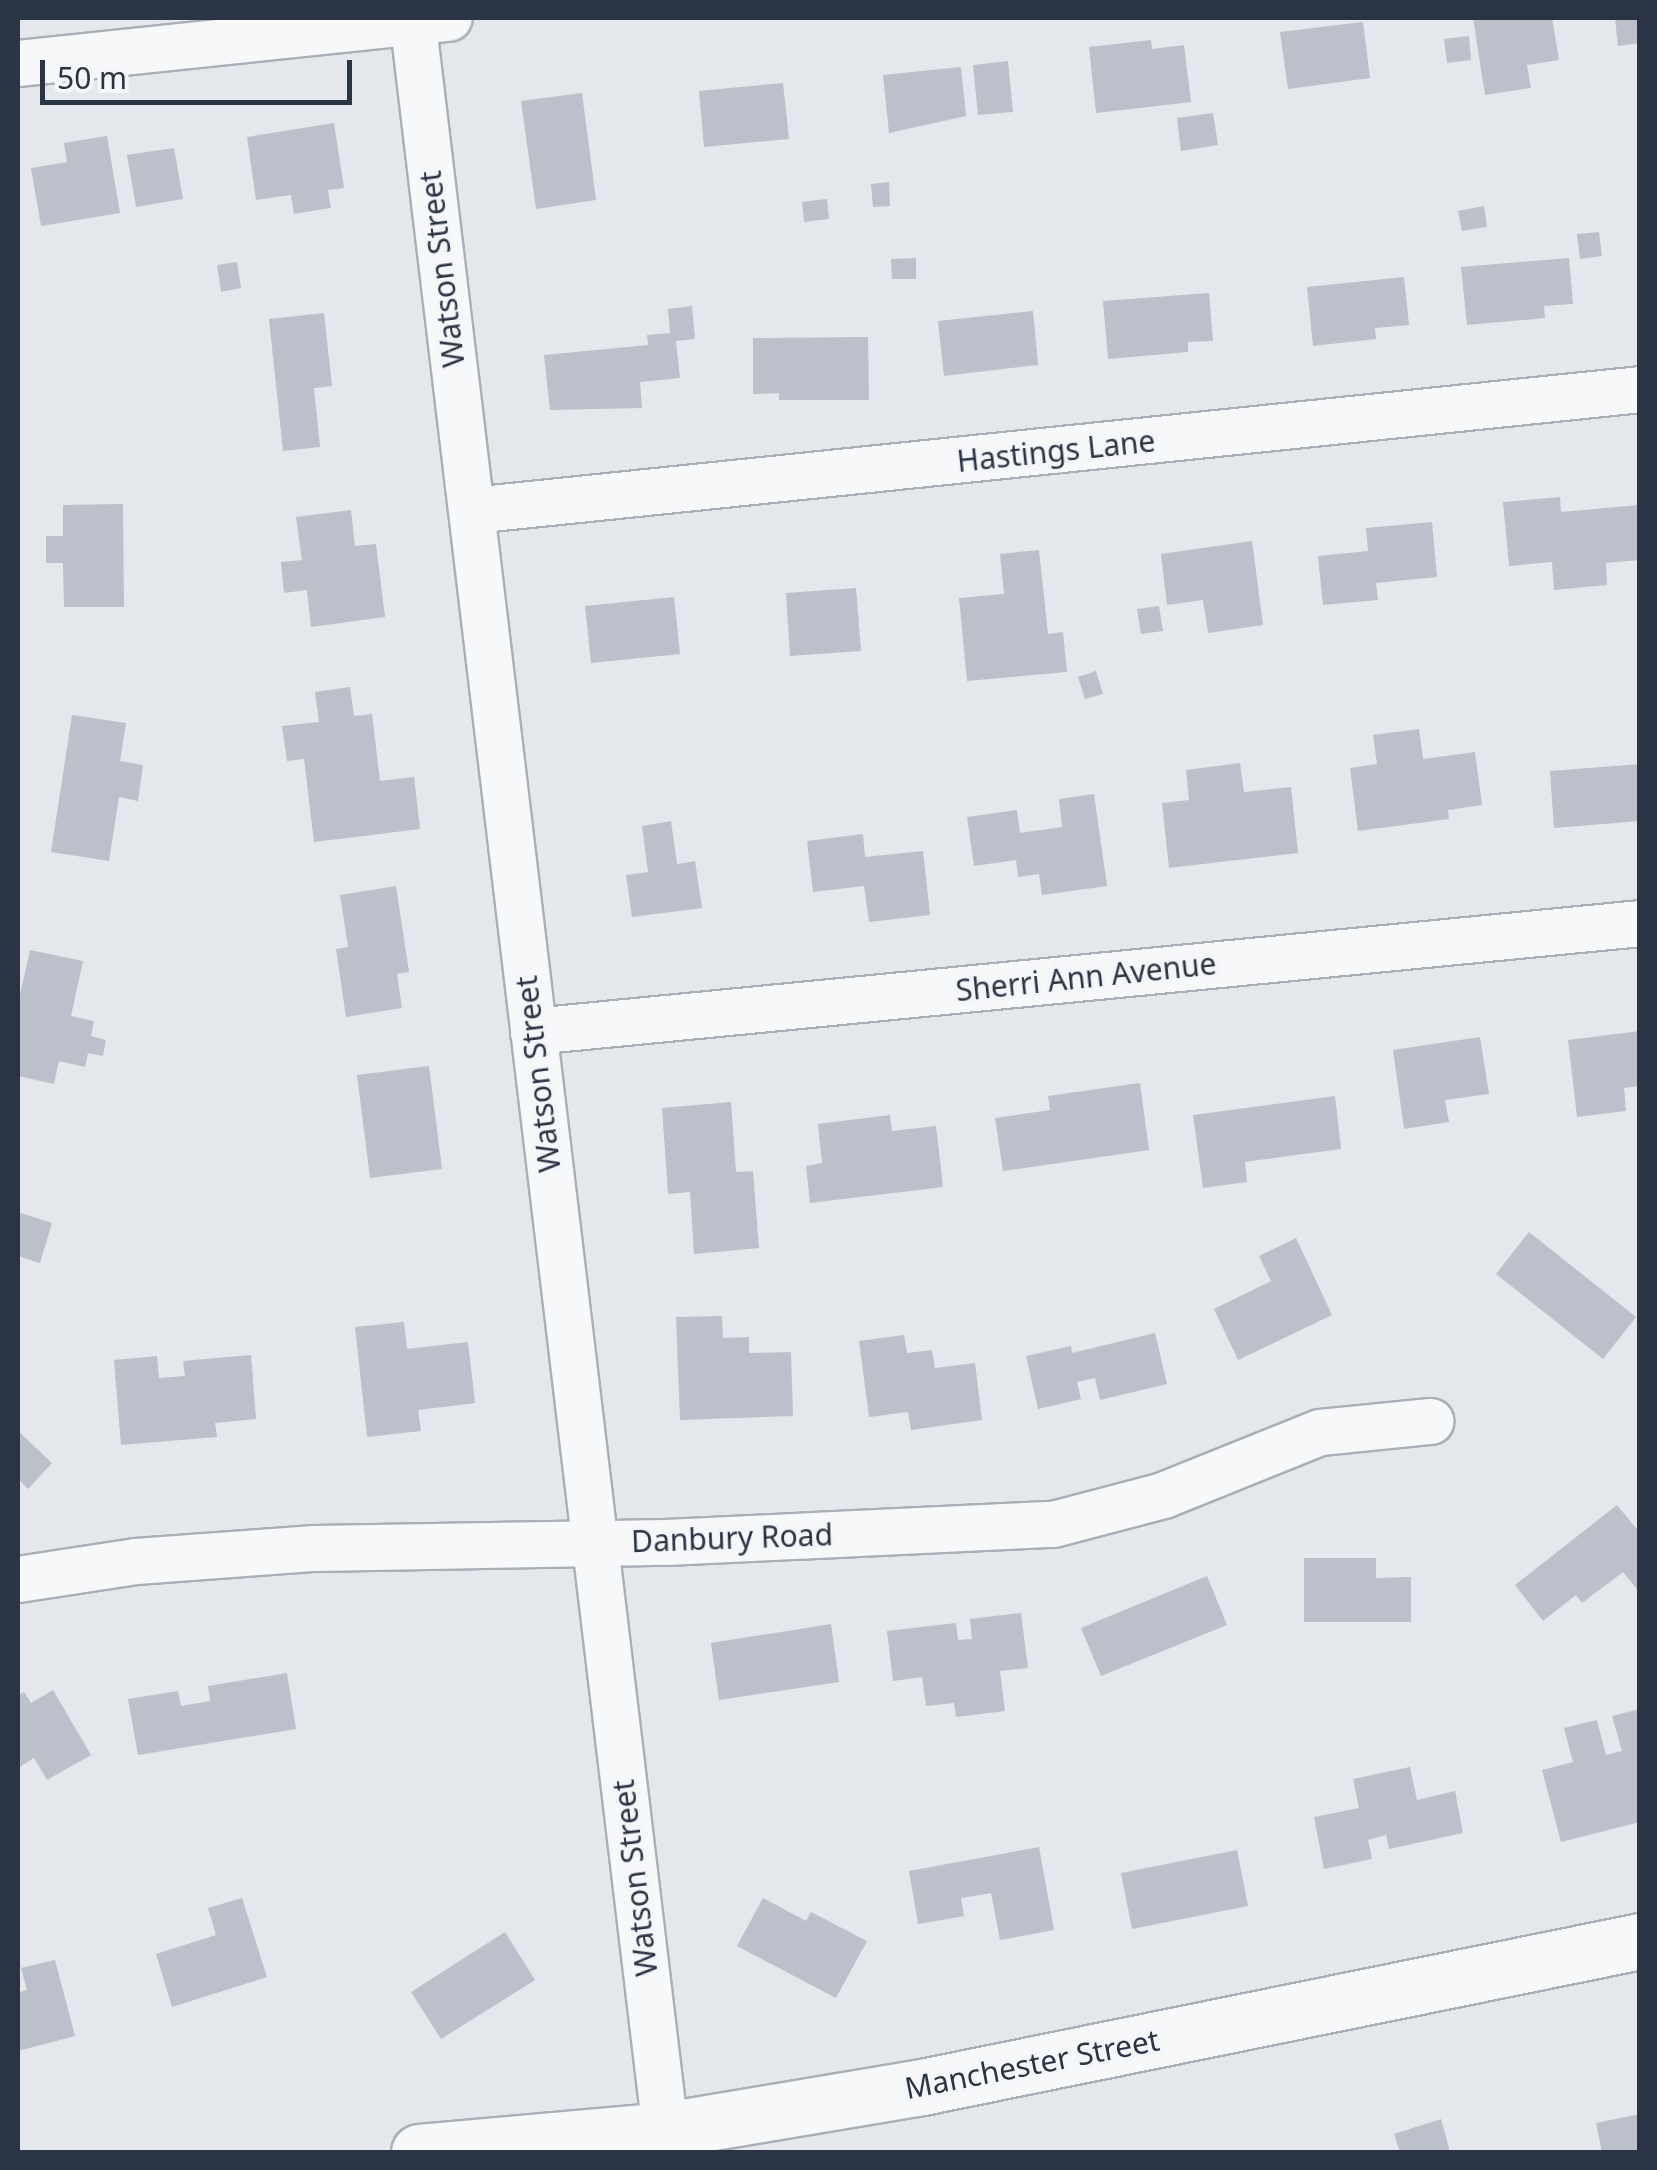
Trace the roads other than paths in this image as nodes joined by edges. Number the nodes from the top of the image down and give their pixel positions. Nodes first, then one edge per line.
1 (424, 19) edge
2 (18, 63) edge
3 (1640, 389) edge
4 (472, 510) junction
5 (1640, 923) edge
6 (533, 1031) junction
7 (1430, 1422) dead end
8 (595, 1542) junction
9 (18, 1578) edge
10 (1640, 1941) edge
11 (665, 2130) junction
12 (418, 2152) edge

1 - 2 street
1 - 4 street, Watson Street
3 - 4 street, Hastings Lane
4 - 6 street, Watson Street
5 - 6 street, Sherri Ann Avenue
6 - 8 street, Watson Street
7 - 8 street, Danbury Road
8 - 9 street, Danbury Road
8 - 11 street, Watson Street
10 - 11 street, Manchester Street
11 - 12 street, Manchester Street

